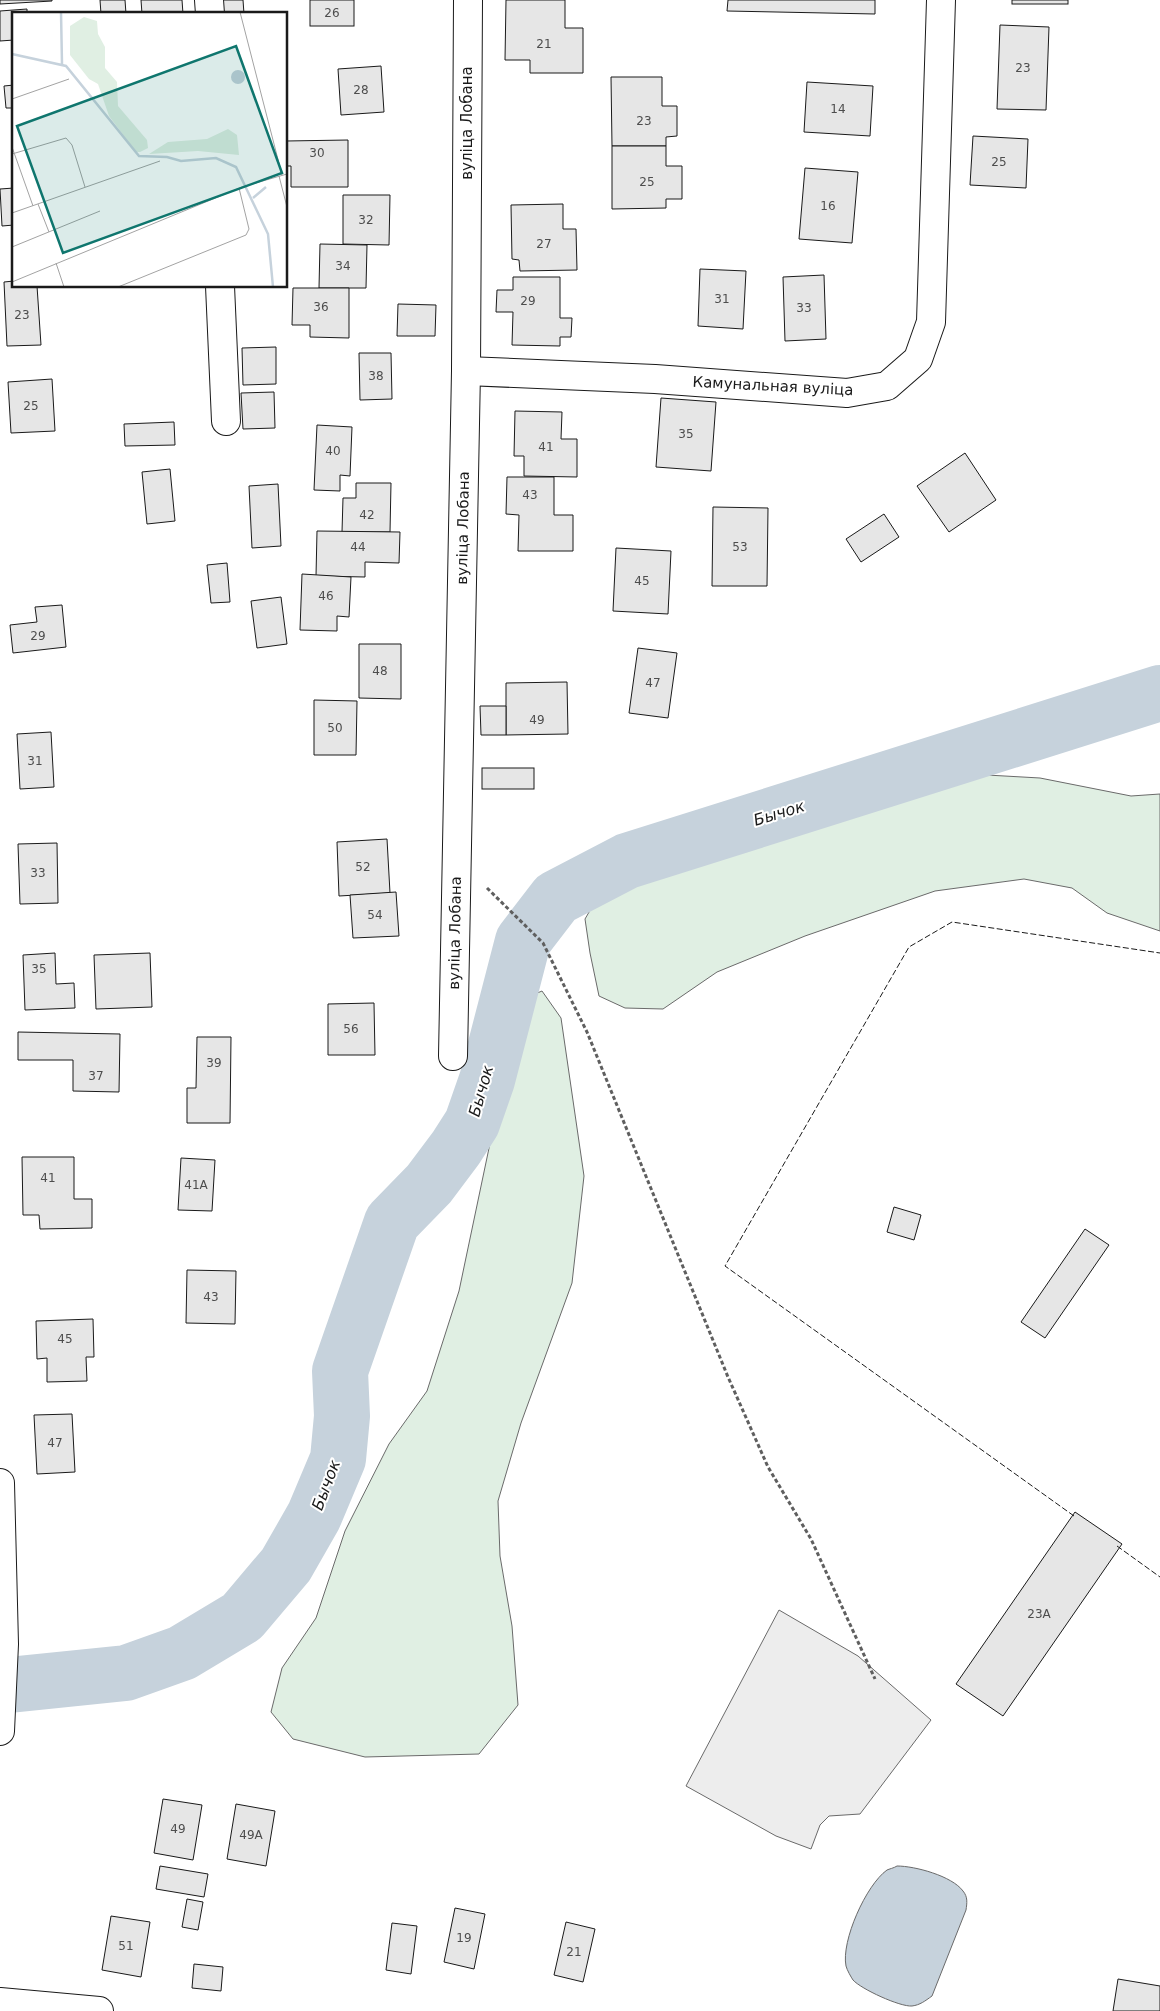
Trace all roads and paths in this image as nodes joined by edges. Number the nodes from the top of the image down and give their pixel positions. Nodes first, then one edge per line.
1 (468, 0) edge
2 (941, 0) edge
3 (220, 288) edge
4 (466, 371) junction
5 (226, 420) dead end
6 (510, 913) dead end
7 (453, 1056) dead end
8 (0, 1483) edge
9 (3, 1626) edge
10 (875, 1679) dead end
11 (1, 1725) edge
12 (0, 2002) edge
13 (99, 2011) edge

1 - 4 street, вуліца Лобана
2 - 4 street, Камунальная вуліца
3 - 5 street
4 - 7 street, вуліца Лобана
6 - 10 path
8 - 9 street
9 - 11 street
12 - 13 street

